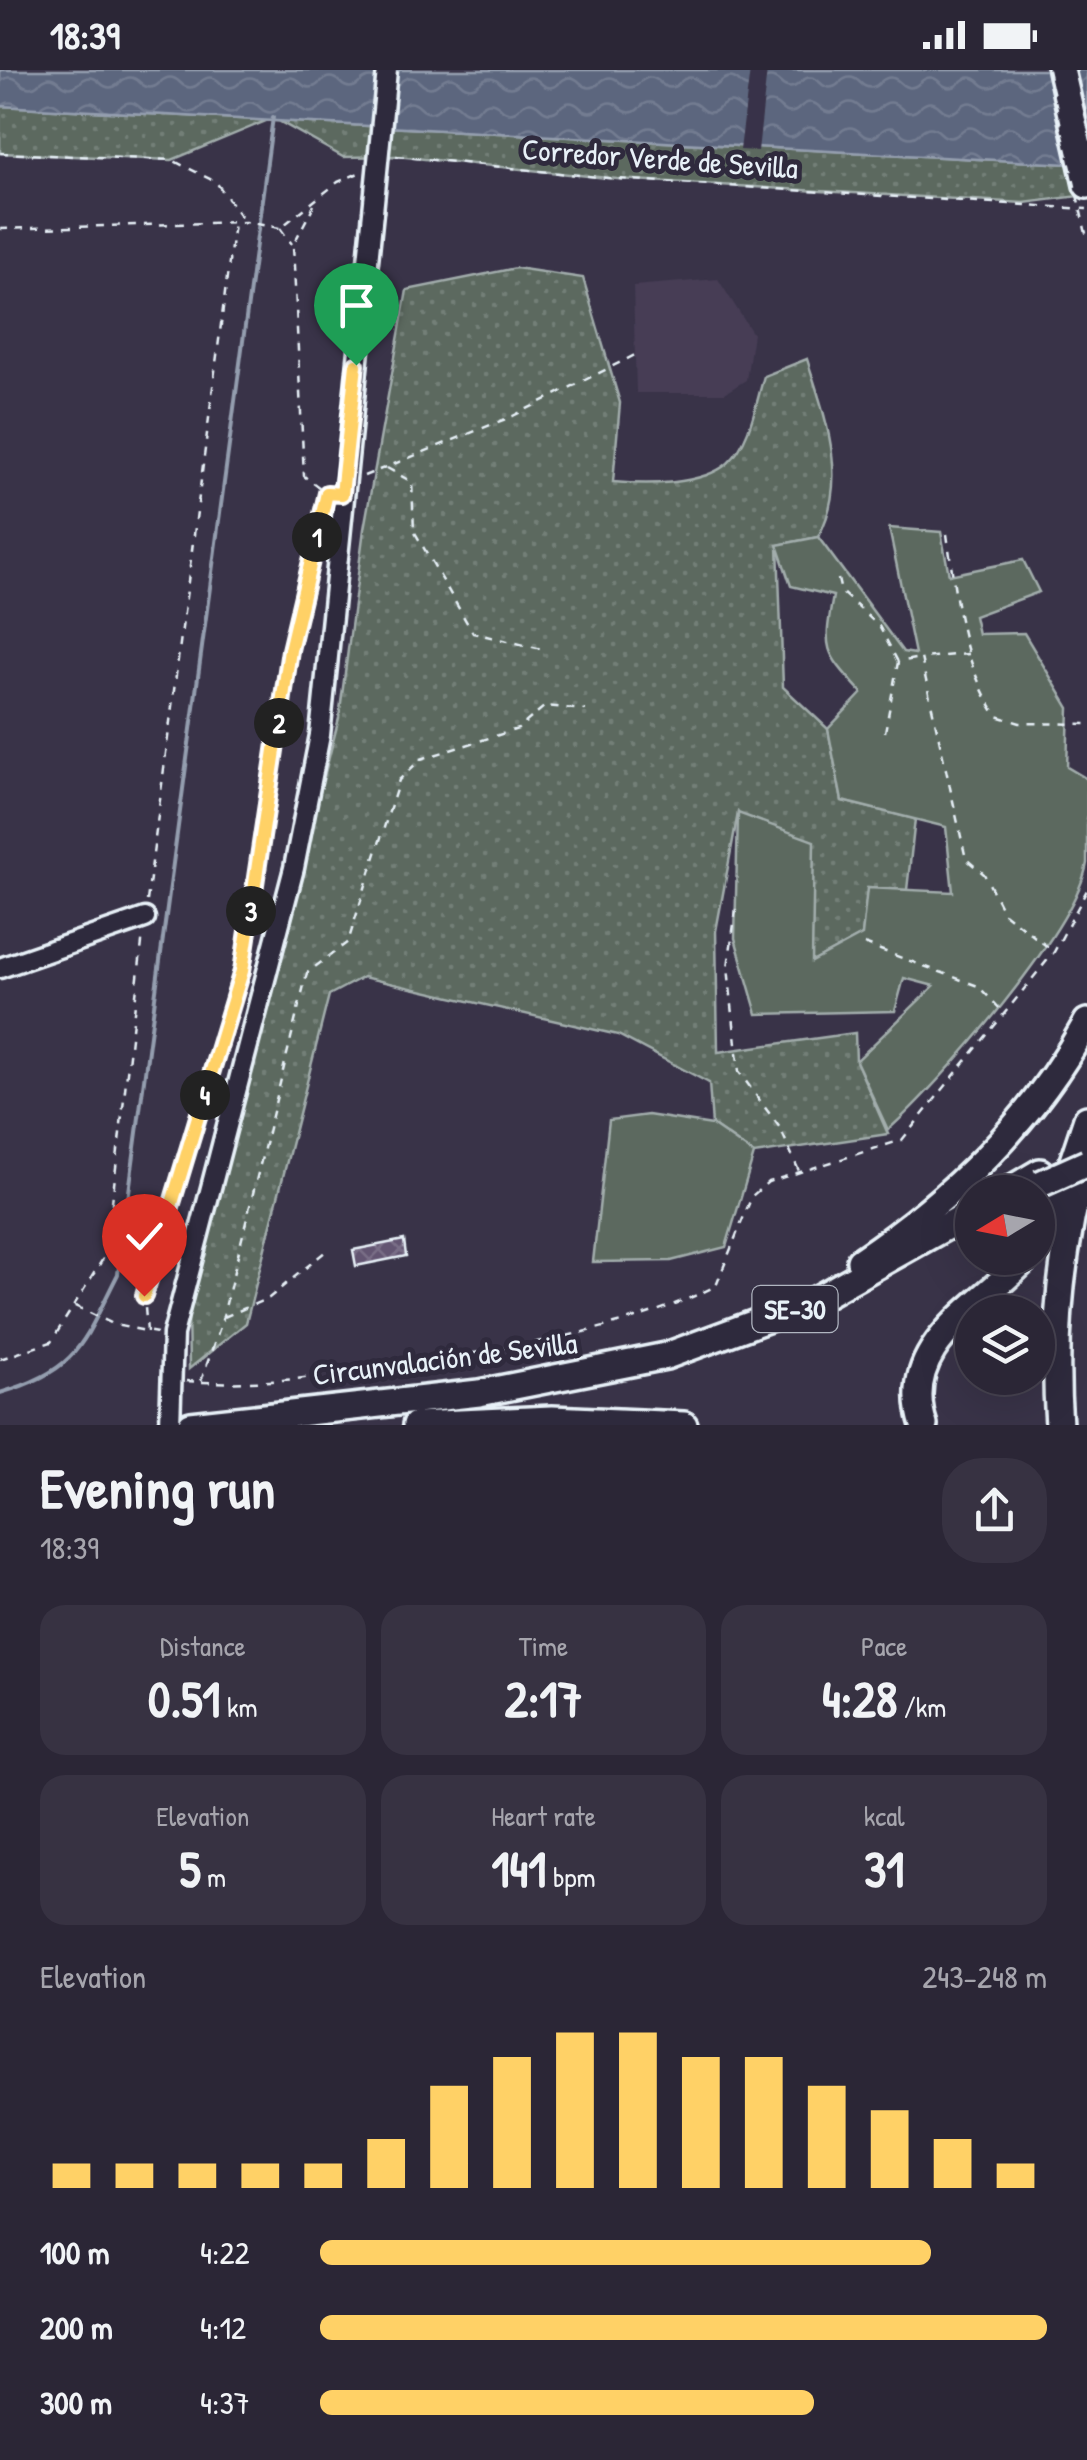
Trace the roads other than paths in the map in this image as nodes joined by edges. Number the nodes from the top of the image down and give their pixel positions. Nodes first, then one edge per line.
1 (387, 70) edge
2 (1061, 70) edge
3 (1087, 185) edge
4 (145, 918) road end
5 (0, 968) edge
6 (1087, 1022) edge
7 (1087, 1119) edge
8 (1087, 1152) edge
9 (1087, 1163) edge
10 (1048, 1175) edge
11 (1055, 1175) edge
12 (1087, 1186) edge
13 (1055, 1212) edge
14 (955, 1222) edge
15 (955, 1234) edge
16 (1007, 1275) edge
17 (604, 1371) junction
18 (479, 1393) junction
19 (552, 1418) junction
20 (199, 1424) edge
21 (170, 1425) edge
22 (416, 1425) edge
23 (597, 1425) edge
24 (684, 1425) edge
25 (924, 1425) edge
26 (1059, 1425) edge
27 (1071, 1425) edge

1 - 21 street, bridge
2 - 3 highway
4 - 5 street
6 - 17 highway
7 - 13 highway
8 - 10 highway
8 - 26 highway
9 - 11 highway, bridge
12 - 27 highway
14 - 17 highway, Circunvalación de Sevilla / SE-30
15 - 18 highway
16 - 25 highway
17 - 18 highway, Circunvalación de Sevilla / SE-30
18 - 20 highway, Circunvalación de Sevilla / SE-30
19 - 22 highway, Circunvalación de Sevilla
19 - 23 highway
19 - 24 highway, Circunvalación de Sevilla

